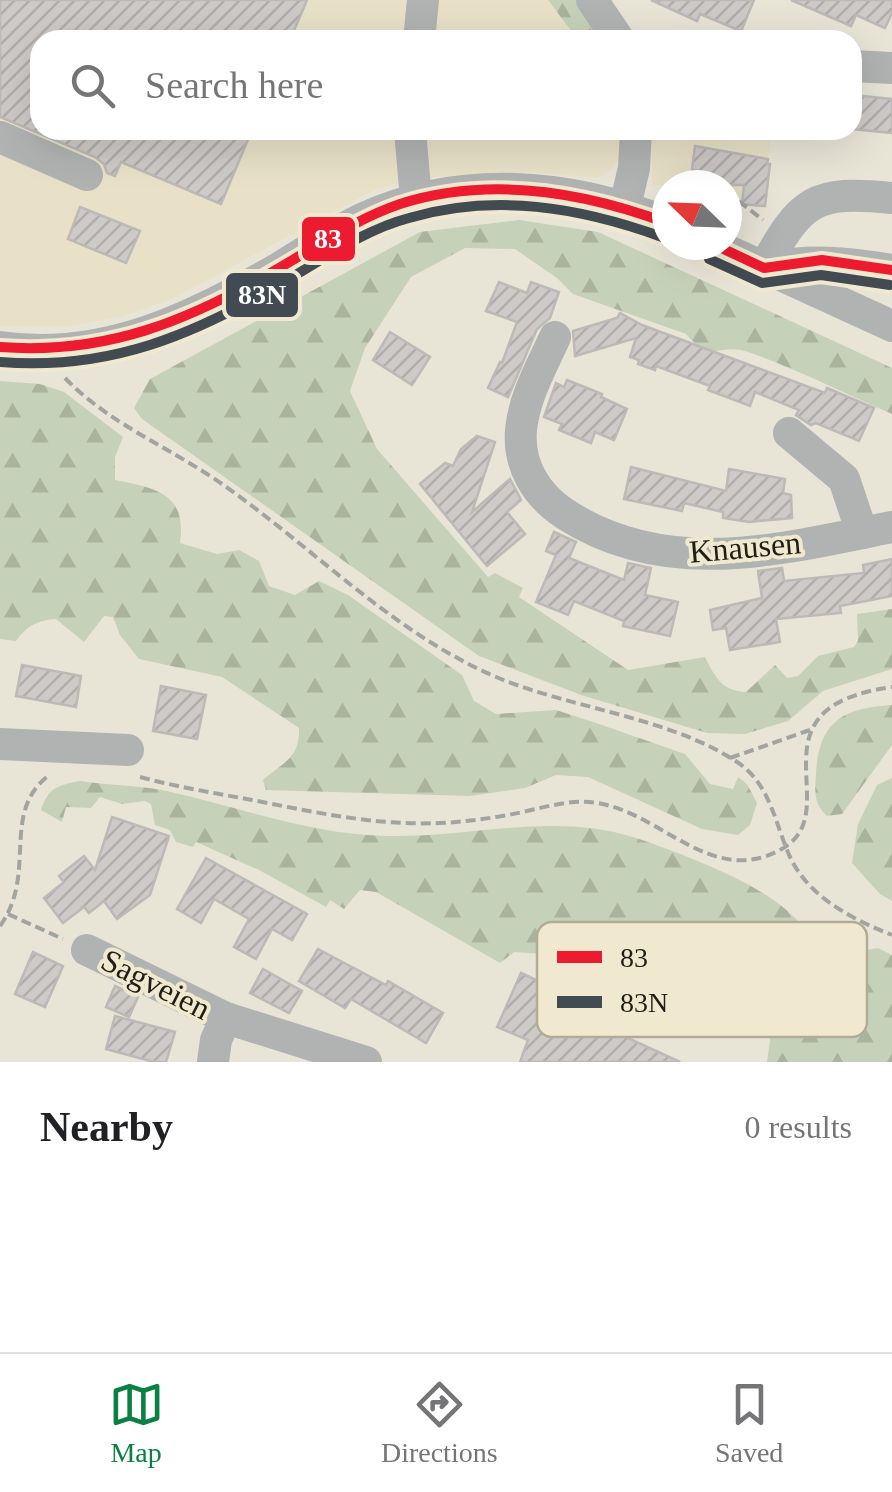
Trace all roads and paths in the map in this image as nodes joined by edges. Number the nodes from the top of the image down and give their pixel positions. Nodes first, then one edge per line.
1 (423, 0) edge
2 (592, 0) edge
3 (420, 30) edge
4 (612, 30) edge
5 (862, 66) edge
6 (892, 68) edge
7 (0, 137) edge
8 (411, 140) edge
9 (635, 140) edge
10 (88, 175) dead end
11 (892, 198) edge
12 (416, 200) junction
13 (625, 206) junction
14 (742, 207) edge
15 (652, 217) edge
16 (783, 234) junction
17 (742, 257) edge
18 (764, 268) junction
19 (892, 270) edge
20 (892, 326) edge
21 (556, 337) dead end
22 (0, 347) edge
23 (71, 370) dead end
24 (790, 432) dead end
25 (877, 530) edge
26 (892, 687) edge
27 (811, 730) junction
28 (0, 744) edge
29 (730, 758) junction
30 (129, 762) joint
31 (58, 772) dead end
32 (23, 792) dead end
33 (786, 847) junction
34 (12, 858) dead end
35 (8, 914) junction
36 (865, 922) edge
37 (867, 923) edge
38 (0, 926) edge
39 (892, 935) edge
40 (88, 950) joint
41 (226, 1018) junction
42 (213, 1062) edge
43 (366, 1062) edge

1 - 3 street
2 - 4 street
5 - 6 street
7 - 10 street
8 - 12 street
9 - 13 street
11 - 16 street
12 - 13 street
12 - 22 street
13 - 15 street
14 - 16 path
16 - 18 street
17 - 18 street
18 - 19 street
18 - 20 street
21 - 25 street, Knausen
23 - 29 path
24 - 25 street
26 - 27 path
27 - 29 path
27 - 33 path
28 - 30 street
29 - 33 path
30 - 33 path
31 - 32 path
33 - 36 path
34 - 35 path
35 - 38 path
35 - 40 path
37 - 39 path
40 - 41 street, Sagveien
41 - 42 street, Sagveien
41 - 43 street, Sagveien

